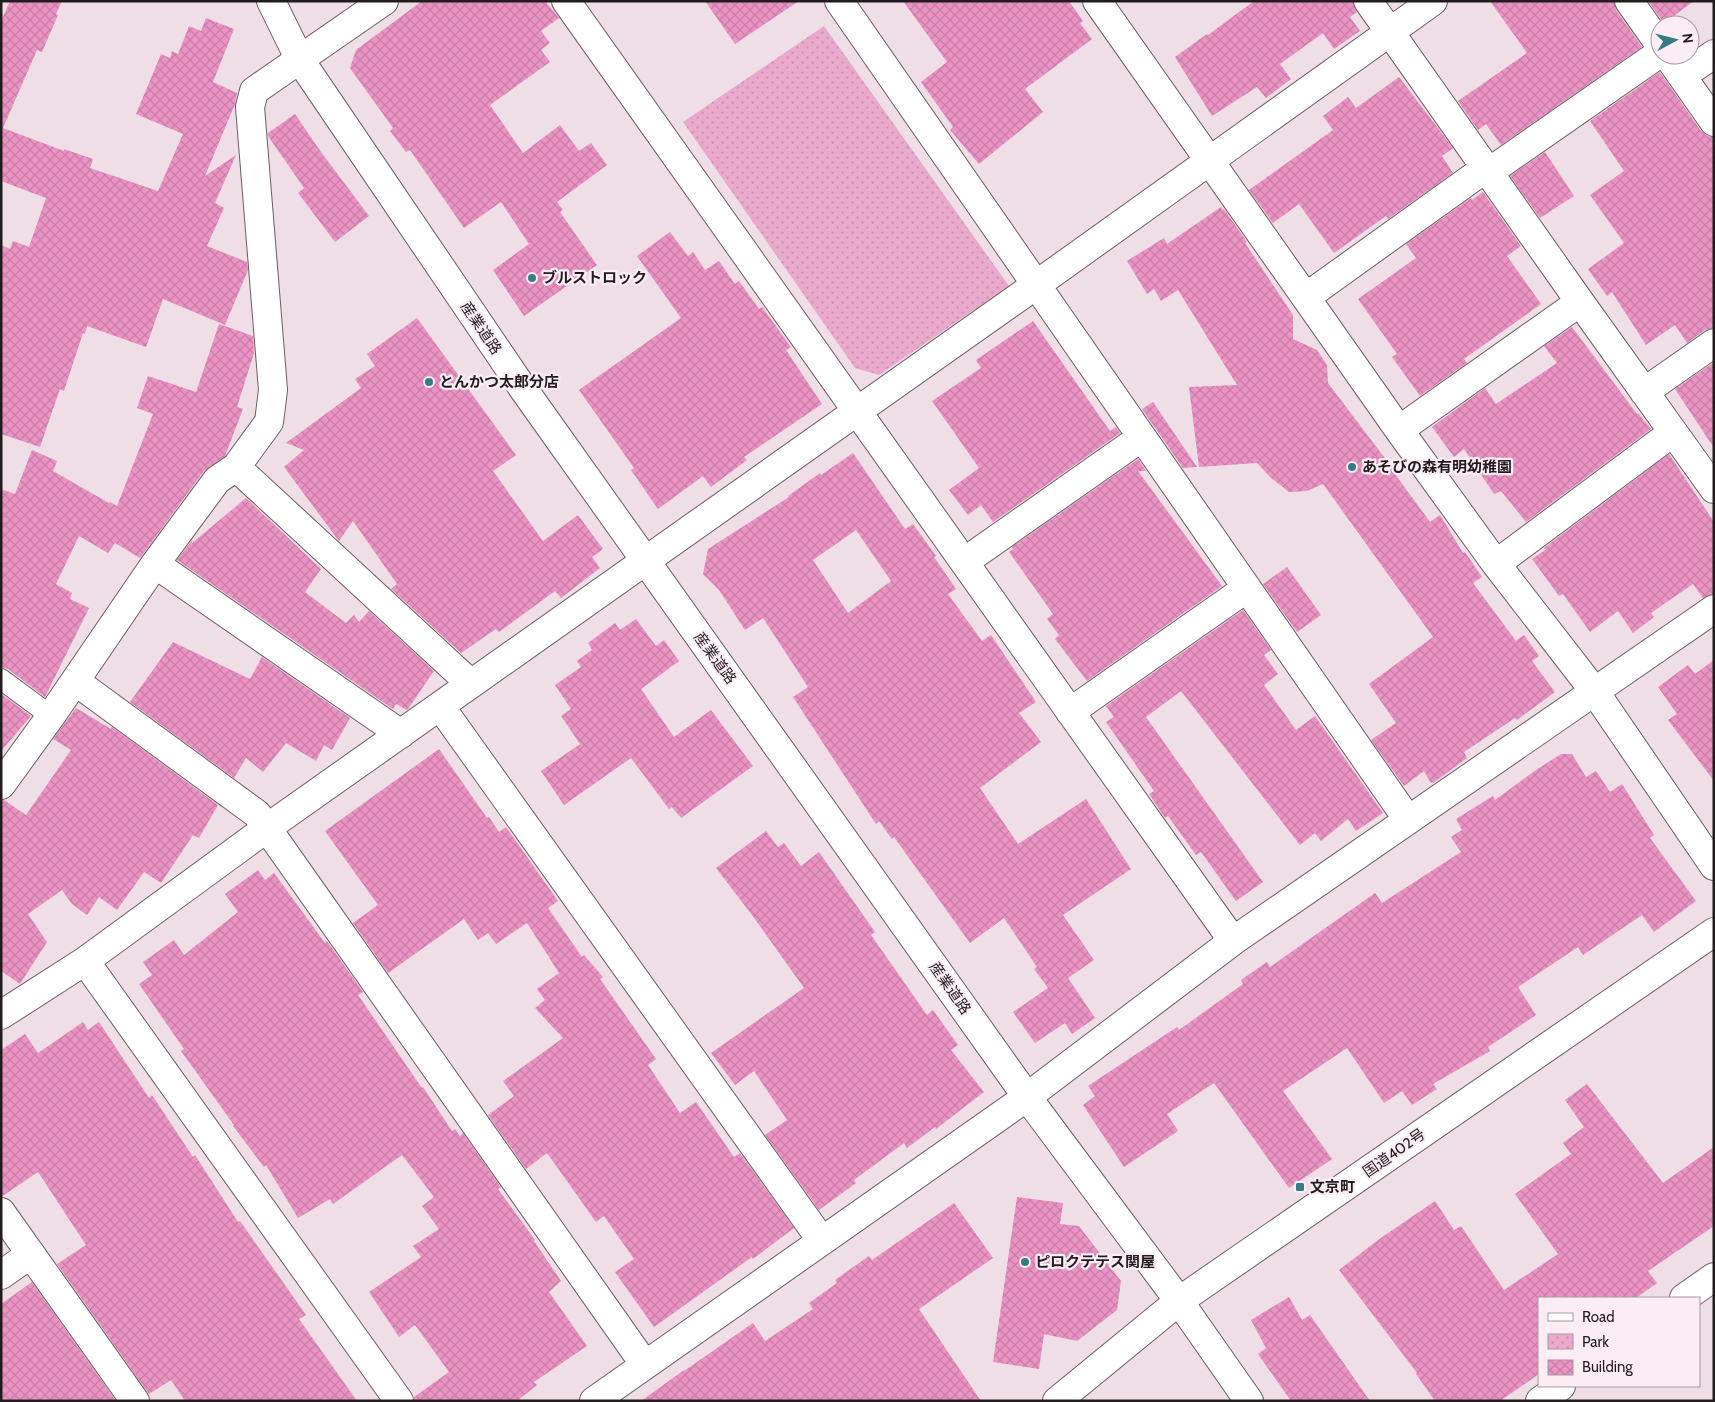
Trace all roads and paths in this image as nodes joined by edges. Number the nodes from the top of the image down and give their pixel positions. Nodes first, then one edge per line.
1 (271, 1) edge
2 (384, 1) edge
3 (566, 1) edge
4 (839, 1) edge
5 (1097, 1) edge
6 (1368, 1) edge
7 (1432, 1) edge
8 (1630, 1) edge
9 (1650, 30) edge
10 (1390, 32) junction
11 (1714, 54) edge
12 (300, 60) junction
13 (1650, 60) edge
14 (1675, 66) edge
15 (1714, 122) edge
16 (1210, 161) junction
17 (1488, 170) junction
18 (1036, 285) junction
19 (1306, 297) junction
20 (1580, 302) junction
21 (1714, 343) edge
22 (1644, 392) junction
23 (857, 411) junction
24 (1399, 430) junction
25 (1672, 433) junction
26 (1142, 437) junction
27 (236, 467) junction
28 (1714, 490) edge
29 (645, 561) junction
30 (964, 562) junction
31 (155, 564) junction
32 (1496, 564) junction
33 (1247, 588) junction
34 (1714, 609) edge
35 (1, 679) edge
36 (75, 681) junction
37 (471, 684) junction
38 (1595, 692) junction
39 (440, 706) junction
40 (1070, 712) junction
41 (51, 716) junction
42 (400, 734) junction
43 (1, 785) edge
44 (1408, 820) junction
45 (267, 828) junction
46 (1714, 866) edge
47 (1714, 932) edge
48 (1232, 942) junction
49 (85, 961) junction
50 (1, 1015) edge
51 (1027, 1097) junction
52 (1, 1212) edge
53 (822, 1241) junction
54 (31, 1254) junction
55 (1, 1275) edge
56 (1714, 1277) edge
57 (1685, 1297) edge
58 (1179, 1302) junction
59 (645, 1365) junction
60 (135, 1401) edge
61 (399, 1401) edge
62 (594, 1401) edge
63 (1057, 1401) edge
64 (1249, 1401) edge

1 - 12 main road, 産業道路
2 - 12 main road
3 - 23 main road
4 - 18 main road
5 - 16 main road
6 - 10 main road
7 - 10 main road
8 - 9 main road
10 - 16 main road
10 - 17 main road
11 - 14 main road
12 - 27 main road
12 - 29 main road, 産業道路
13 - 17 main road
14 - 15 main road
16 - 18 main road
16 - 19 main road
17 - 19 main road
17 - 20 main road
18 - 23 main road
18 - 26 main road
19 - 24 main road
20 - 22 main road
20 - 24 main road
21 - 22 main road
22 - 25 main road
23 - 29 main road
23 - 30 main road
24 - 32 main road
25 - 28 main road
25 - 32 main road
26 - 30 main road
26 - 33 main road
27 - 31 main road
27 - 37 main road
29 - 37 main road
29 - 51 main road, 産業道路
30 - 40 main road
31 - 36 main road
31 - 42 main road
32 - 38 main road
33 - 40 main road
33 - 44 main road
34 - 38 main road
35 - 41 lane
36 - 41 main road
36 - 45 main road
37 - 39 main road
38 - 44 main road
38 - 46 main road
39 - 42 main road
39 - 53 main road
40 - 48 main road
41 - 43 main road
42 - 45 main road
44 - 48 main road
45 - 49 main road
45 - 59 main road
47 - 58 main road, 国道402号
48 - 51 main road
49 - 50 main road
49 - 61 main road
51 - 53 main road
51 - 58 main road, 産業道路
52 - 54 main road
53 - 59 main road
54 - 55 main road
54 - 60 main road
56 - 57 main road
58 - 63 main road, 国道402号
58 - 64 main road, 産業道路
59 - 62 main road

